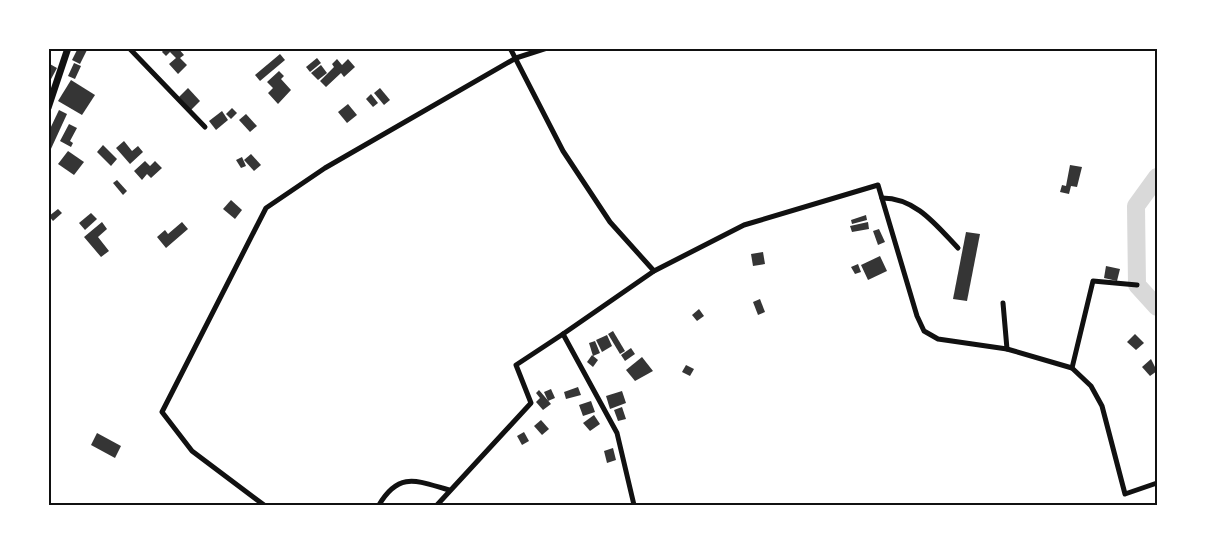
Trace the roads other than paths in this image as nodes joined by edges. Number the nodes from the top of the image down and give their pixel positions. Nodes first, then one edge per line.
1 (68, 48) edge
2 (129, 48) edge
3 (510, 48) edge
4 (547, 48) edge
5 (516, 58) junction
6 (48, 108) edge
7 (205, 127) dead end
8 (882, 198) junction
9 (958, 248) dead end
10 (654, 271) junction
11 (1137, 285) dead end
12 (1003, 303) dead end
13 (563, 334) junction
14 (1007, 349) junction
15 (1072, 368) junction
16 (1157, 483) edge
17 (449, 490) junction
18 (264, 505) edge
19 (379, 505) edge
20 (437, 505) edge
21 (634, 505) edge

1 - 6 street
2 - 7 street
3 - 5 street
4 - 5 street
5 - 10 street
5 - 18 street
8 - 9 street
8 - 10 street
8 - 14 street
10 - 13 street
11 - 15 street
12 - 14 street
13 - 17 street
13 - 21 street
14 - 15 street
15 - 16 street
17 - 19 street
17 - 20 street

